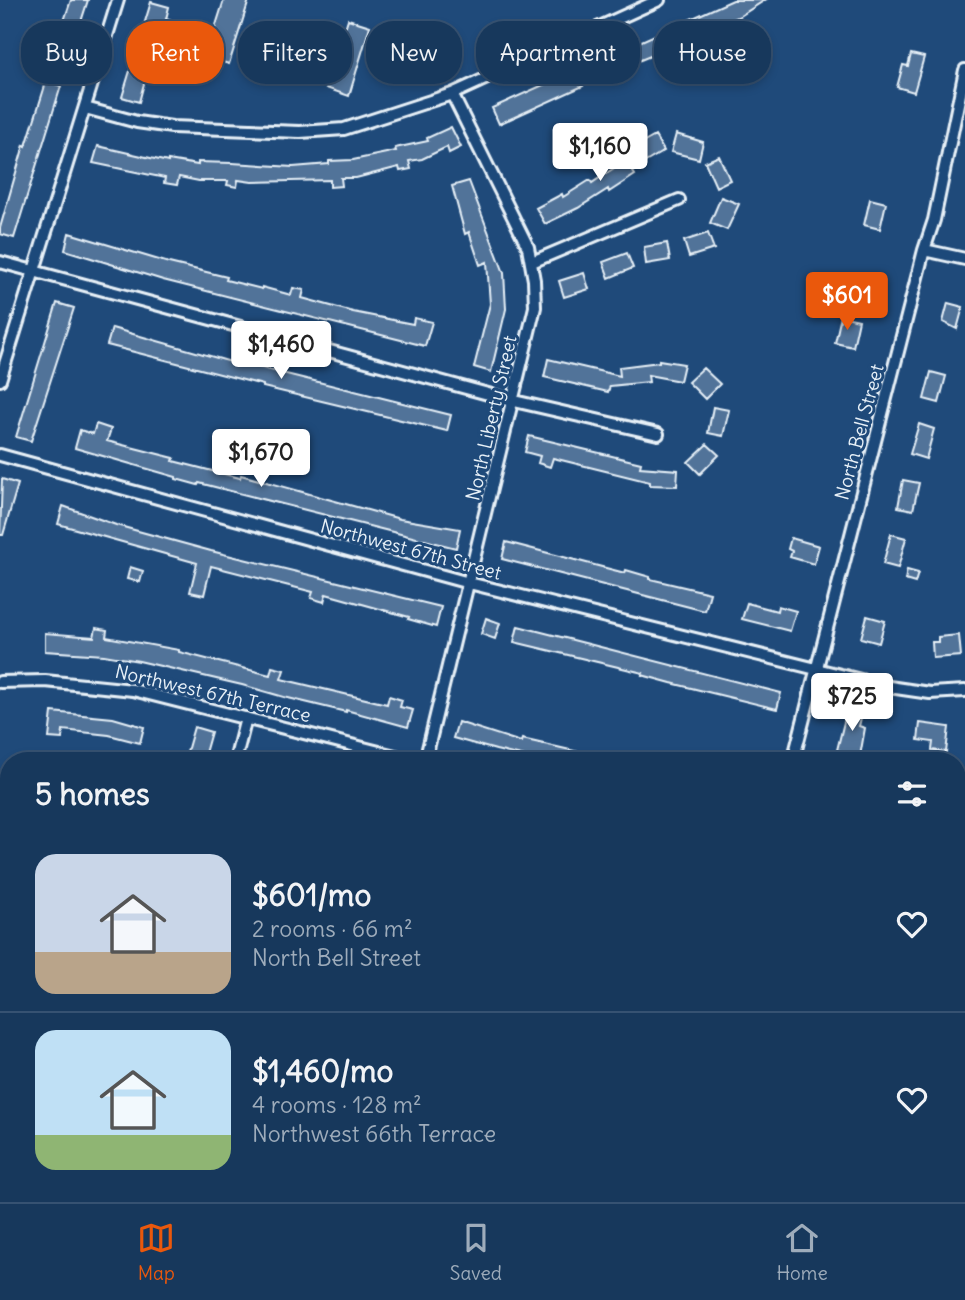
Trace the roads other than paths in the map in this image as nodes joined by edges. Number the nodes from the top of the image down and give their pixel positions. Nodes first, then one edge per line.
1 (118, 0) edge
2 (659, 0) edge
3 (965, 70) edge
4 (452, 94) junction
5 (85, 108) junction
6 (679, 200) dead end
7 (924, 250) junction
8 (965, 259) edge
9 (0, 262) edge
10 (532, 262) junction
11 (34, 272) junction
12 (0, 380) edge
13 (514, 401) junction
14 (658, 434) dead end
15 (0, 454) edge
16 (469, 583) junction
17 (816, 669) junction
18 (0, 682) edge
19 (965, 691) edge
20 (246, 718) junction
21 (237, 752) edge
22 (380, 752) edge
23 (427, 752) edge
24 (795, 752) edge

1 - 5 street
2 - 4 street
3 - 7 street, North Bell Street
4 - 5 street
4 - 10 street, North Liberty Street
5 - 11 street
6 - 10 street
7 - 8 street
7 - 17 street, North Bell Street
9 - 11 street
10 - 13 street, North Liberty Street
11 - 12 street
11 - 13 street
13 - 14 street
13 - 16 street, North Liberty Street
15 - 16 street, Northwest 67th Street
16 - 17 street, Northwest 67th Street
16 - 23 street, North Liberty Street
17 - 19 street, Northwest 67th Street
17 - 24 street, North Bell Street
18 - 20 street, Northwest 67th Terrace
20 - 21 street
20 - 22 street, Northwest 67th Terrace

